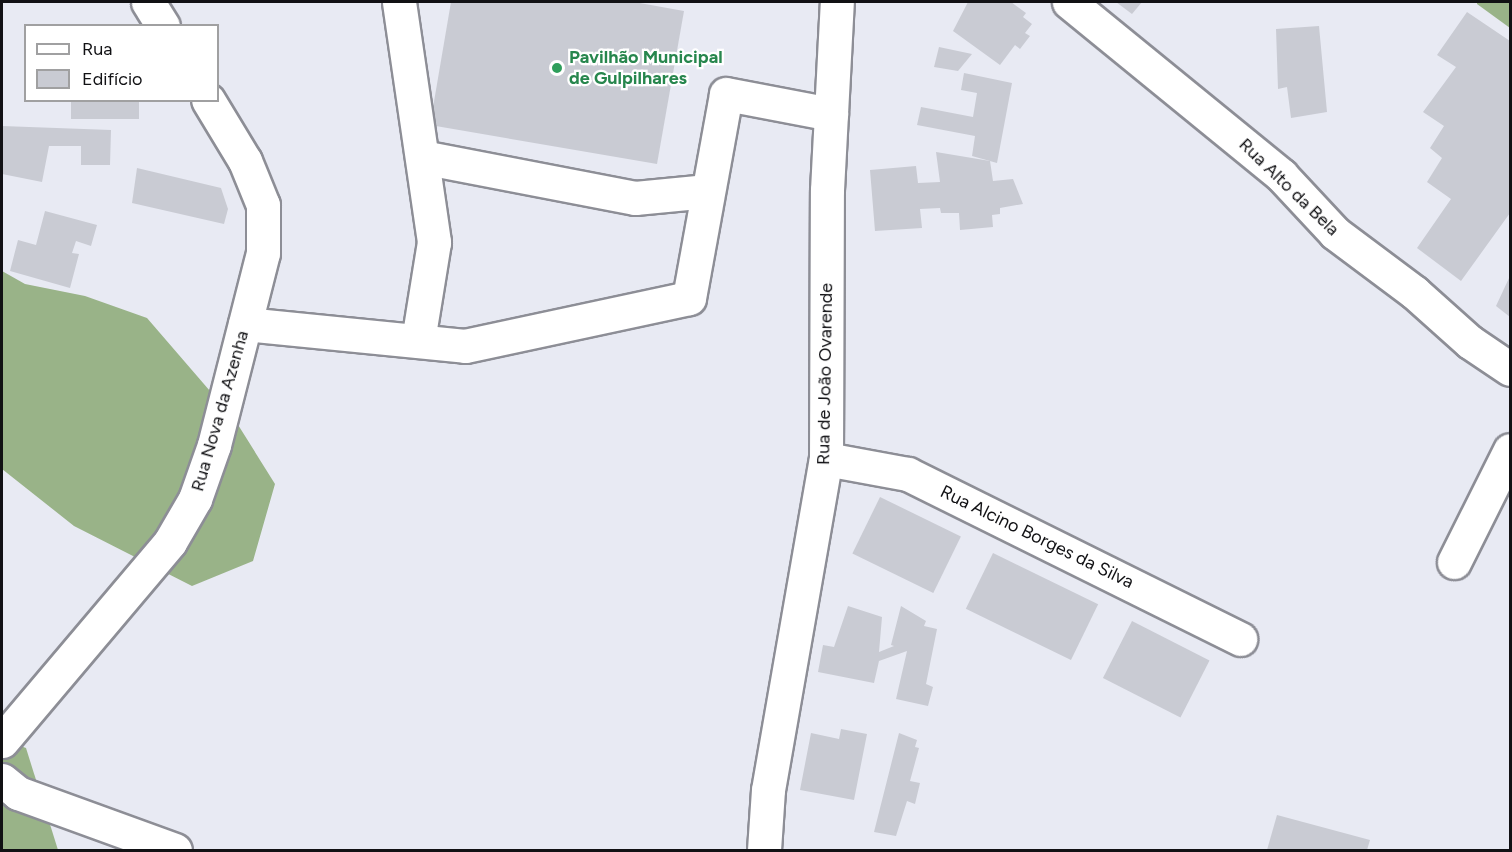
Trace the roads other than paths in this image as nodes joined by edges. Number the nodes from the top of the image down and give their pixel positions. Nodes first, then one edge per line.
1 (148, 2) edge
2 (399, 2) edge
3 (837, 2) edge
4 (1069, 2) edge
5 (162, 24) edge
6 (209, 102) edge
7 (831, 114) junction
8 (422, 157) junction
9 (708, 191) junction
10 (245, 324) junction
11 (418, 341) junction
12 (1510, 369) edge
13 (1510, 450) edge
14 (826, 459) junction
15 (1454, 562) dead end
16 (1240, 639) dead end
17 (2, 741) edge
18 (2, 780) edge
19 (175, 850) edge
20 (764, 850) edge

1 - 5 street
2 - 8 street
3 - 7 street, Rua de João Ovarende
4 - 12 street, Rua Alto da Bela
6 - 10 street, Rua Nova da Azenha
7 - 9 street
7 - 14 street, Rua de João Ovarende
8 - 9 street
8 - 11 street
9 - 11 street
10 - 11 street
10 - 17 street, Rua Nova da Azenha
13 - 15 street
14 - 16 street, Rua Alcino Borges da Silva
14 - 20 street, Rua de João Ovarende
18 - 19 street

